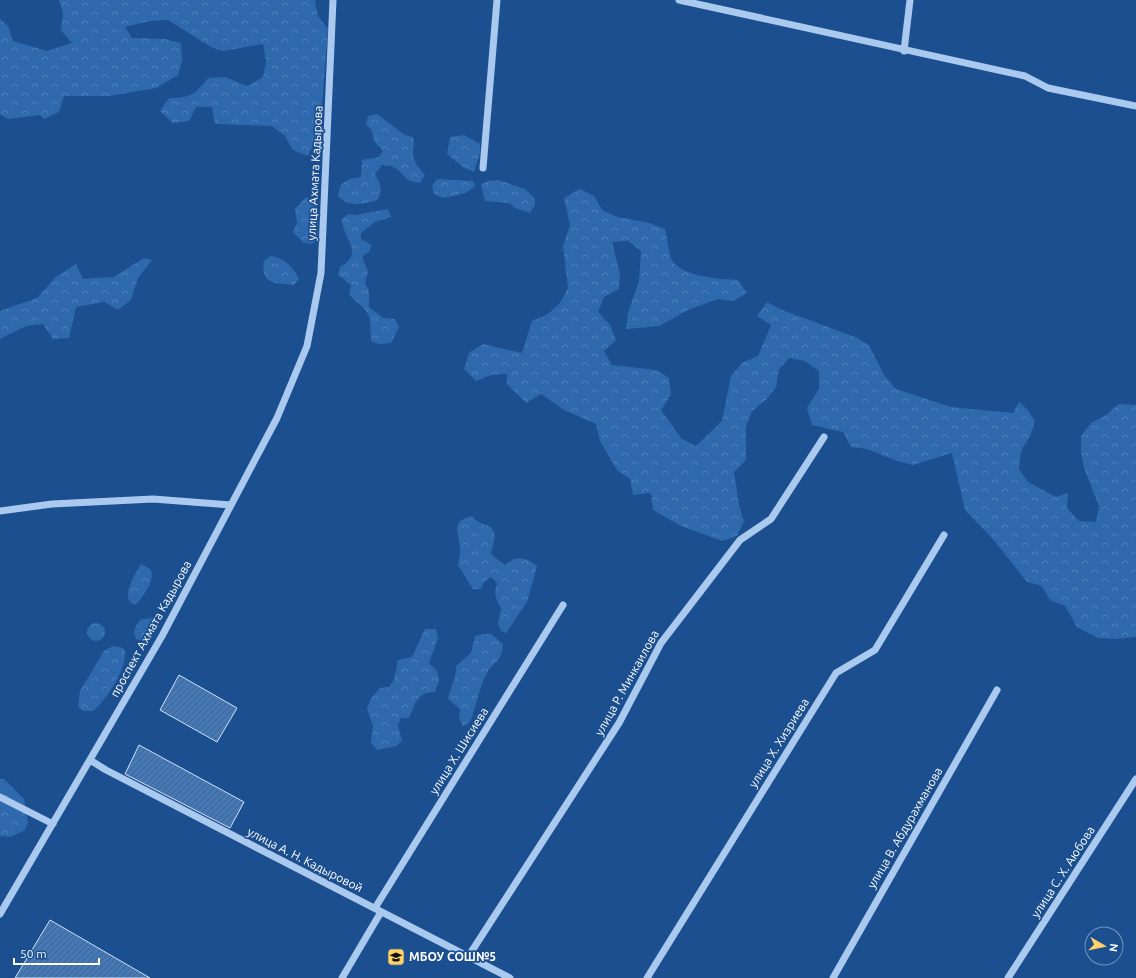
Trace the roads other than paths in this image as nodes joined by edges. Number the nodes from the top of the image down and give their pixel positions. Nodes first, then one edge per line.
1 (332, 0) edge
2 (497, 0) edge
3 (679, 0) edge
4 (910, 0) edge
5 (904, 51) junction
6 (1136, 106) edge
7 (483, 168) dead end
8 (307, 346) joint
9 (824, 437) dead end
10 (231, 505) junction
11 (0, 511) edge
12 (944, 535) dead end
13 (563, 604) dead end
14 (997, 690) dead end
15 (90, 760) junction
16 (1136, 779) edge
17 (0, 797) edge
18 (53, 824) junction
19 (378, 910) junction
20 (0, 914) edge
21 (468, 957) junction
22 (342, 978) edge
23 (510, 978) edge
24 (648, 978) edge
25 (833, 978) edge
26 (1008, 978) edge

1 - 8 street, улица Ахмата Кадырова
2 - 7 street
3 - 5 street
4 - 5 street
5 - 6 street
8 - 10 street, проспект Ахмата Кадырова
9 - 21 street, улица Р. Минкаилова
10 - 11 street
10 - 15 street, проспект Ахмата Кадырова
12 - 24 street, улица Х. Хизриева
13 - 19 street, улица Х. Шисиева
14 - 25 street, улица В. Абдурахманова
15 - 18 street, проспект Ахмата Кадырова
15 - 19 street, улица А. Н. Кадыровой
16 - 26 street, улица С. Х. Аюбова
17 - 18 street
18 - 20 street, проспект Ахмата Кадырова
19 - 21 street, улица А. Н. Кадыровой
19 - 22 street, улица Х. Шисиева
21 - 23 street, улица А. Н. Кадыровой

